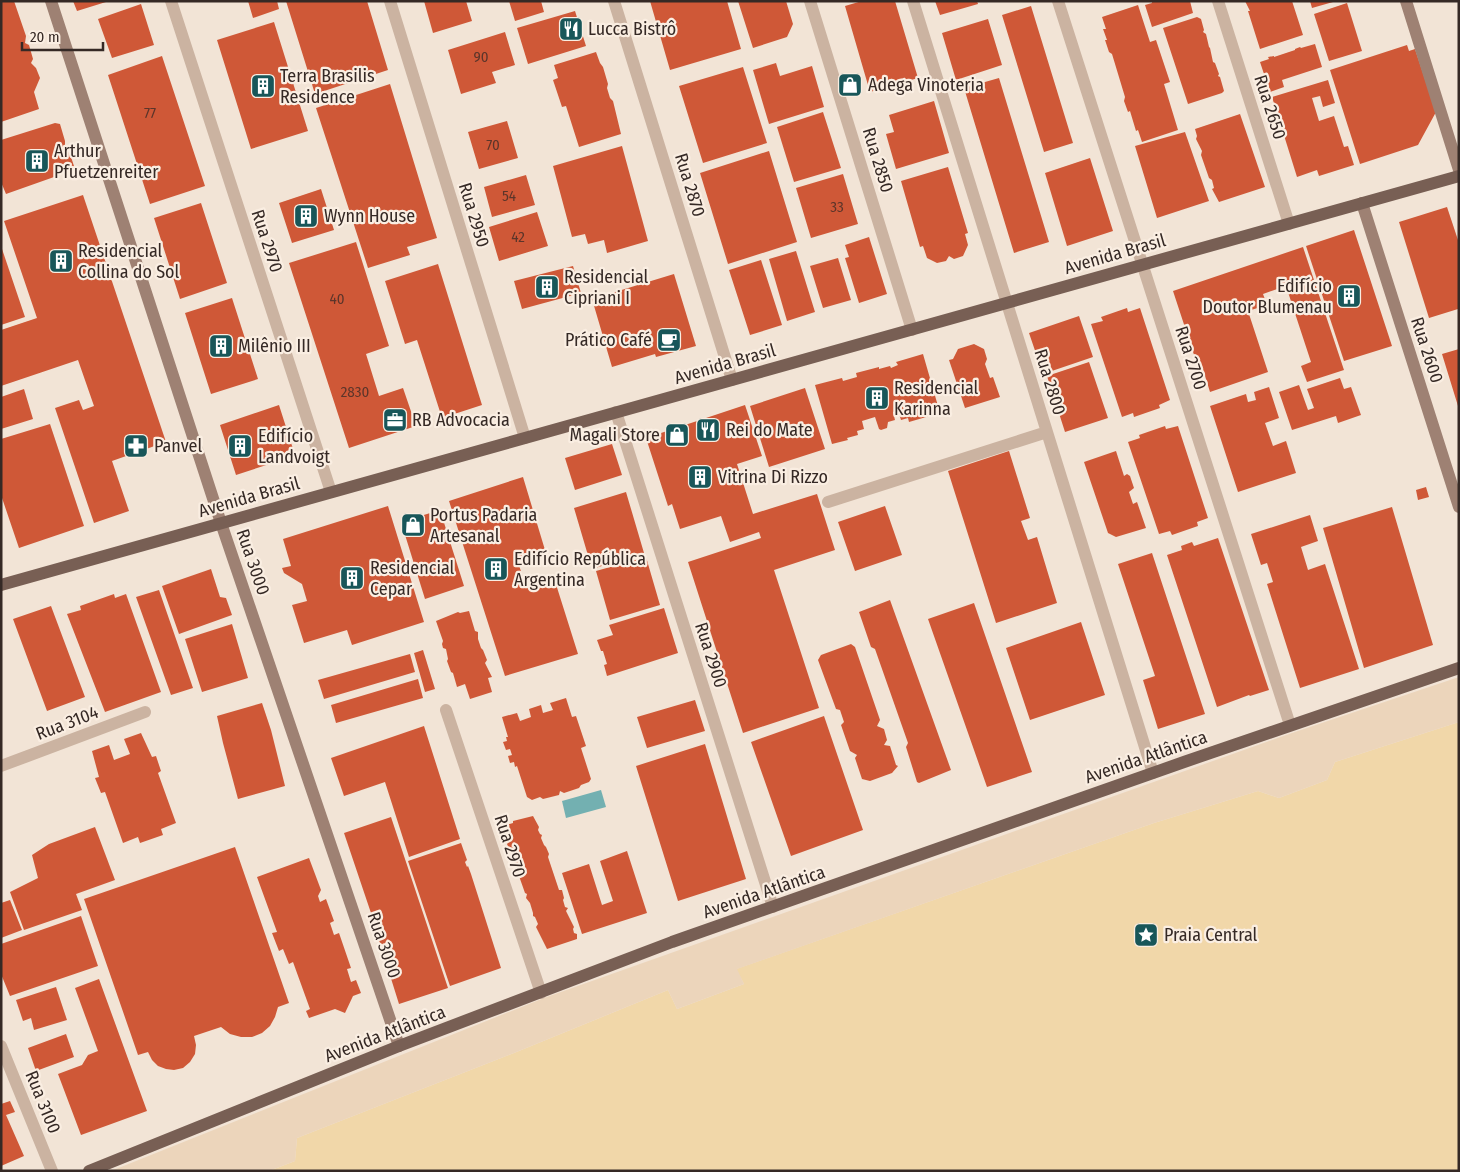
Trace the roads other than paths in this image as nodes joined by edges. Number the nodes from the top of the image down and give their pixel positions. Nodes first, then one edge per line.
1 (51, 1) edge
2 (171, 1) edge
3 (390, 1) edge
4 (614, 1) edge
5 (810, 1) edge
6 (913, 1) edge
7 (1058, 1) edge
8 (1218, 1) edge
9 (1406, 1) edge
10 (1459, 170) edge
11 (1459, 176) edge
12 (1362, 203) junction
13 (1289, 224) junction
14 (1143, 265) junction
15 (1006, 303) junction
16 (912, 330) junction
17 (732, 380) junction
18 (616, 412) junction
19 (1047, 432) junction
20 (525, 438) junction
21 (331, 492) junction
22 (828, 502) dead end
23 (1459, 507) edge
24 (221, 523) junction
25 (1, 586) edge
26 (1459, 668) edge
27 (446, 710) dead end
28 (145, 712) dead end
29 (1290, 725) junction
30 (1, 766) edge
31 (1153, 773) junction
32 (773, 907) junction
33 (541, 993) junction
34 (1, 1046) edge
35 (399, 1046) junction
36 (52, 1171) edge
37 (90, 1171) edge

1 - 24 main road, Rua 3000
2 - 21 street, Rua 2970
3 - 20 street, Rua 2950
4 - 17 street, Rua 2870
5 - 16 street, Rua 2850
6 - 15 street, Rua 2800
7 - 14 street, Rua 2700
8 - 13 street, Rua 2650
9 - 10 main road
11 - 12 main road, Avenida Brasil
12 - 13 main road, Avenida Brasil
12 - 23 main road, Rua 2600
13 - 14 main road, Avenida Brasil
14 - 15 main road, Avenida Brasil
14 - 29 street, Rua 2700
15 - 16 main road, Avenida Brasil
15 - 19 street, Rua 2800
16 - 17 main road, Avenida Brasil
17 - 18 main road, Avenida Brasil
18 - 20 main road, Avenida Brasil
18 - 32 street, Rua 2900
19 - 22 street
19 - 31 street, Rua 2800
20 - 21 main road, Avenida Brasil
21 - 24 main road, Avenida Brasil
24 - 25 main road, Avenida Brasil
24 - 35 main road, Rua 3000
26 - 29 main road, Avenida Atlântica
27 - 33 street, Rua 2970
28 - 30 street, Rua 3104
29 - 31 main road, Avenida Atlântica
31 - 32 main road, Avenida Atlântica
32 - 33 main road, Avenida Atlântica
33 - 35 main road, Avenida Atlântica
34 - 36 street, Rua 3100
35 - 37 main road, Avenida Atlântica

